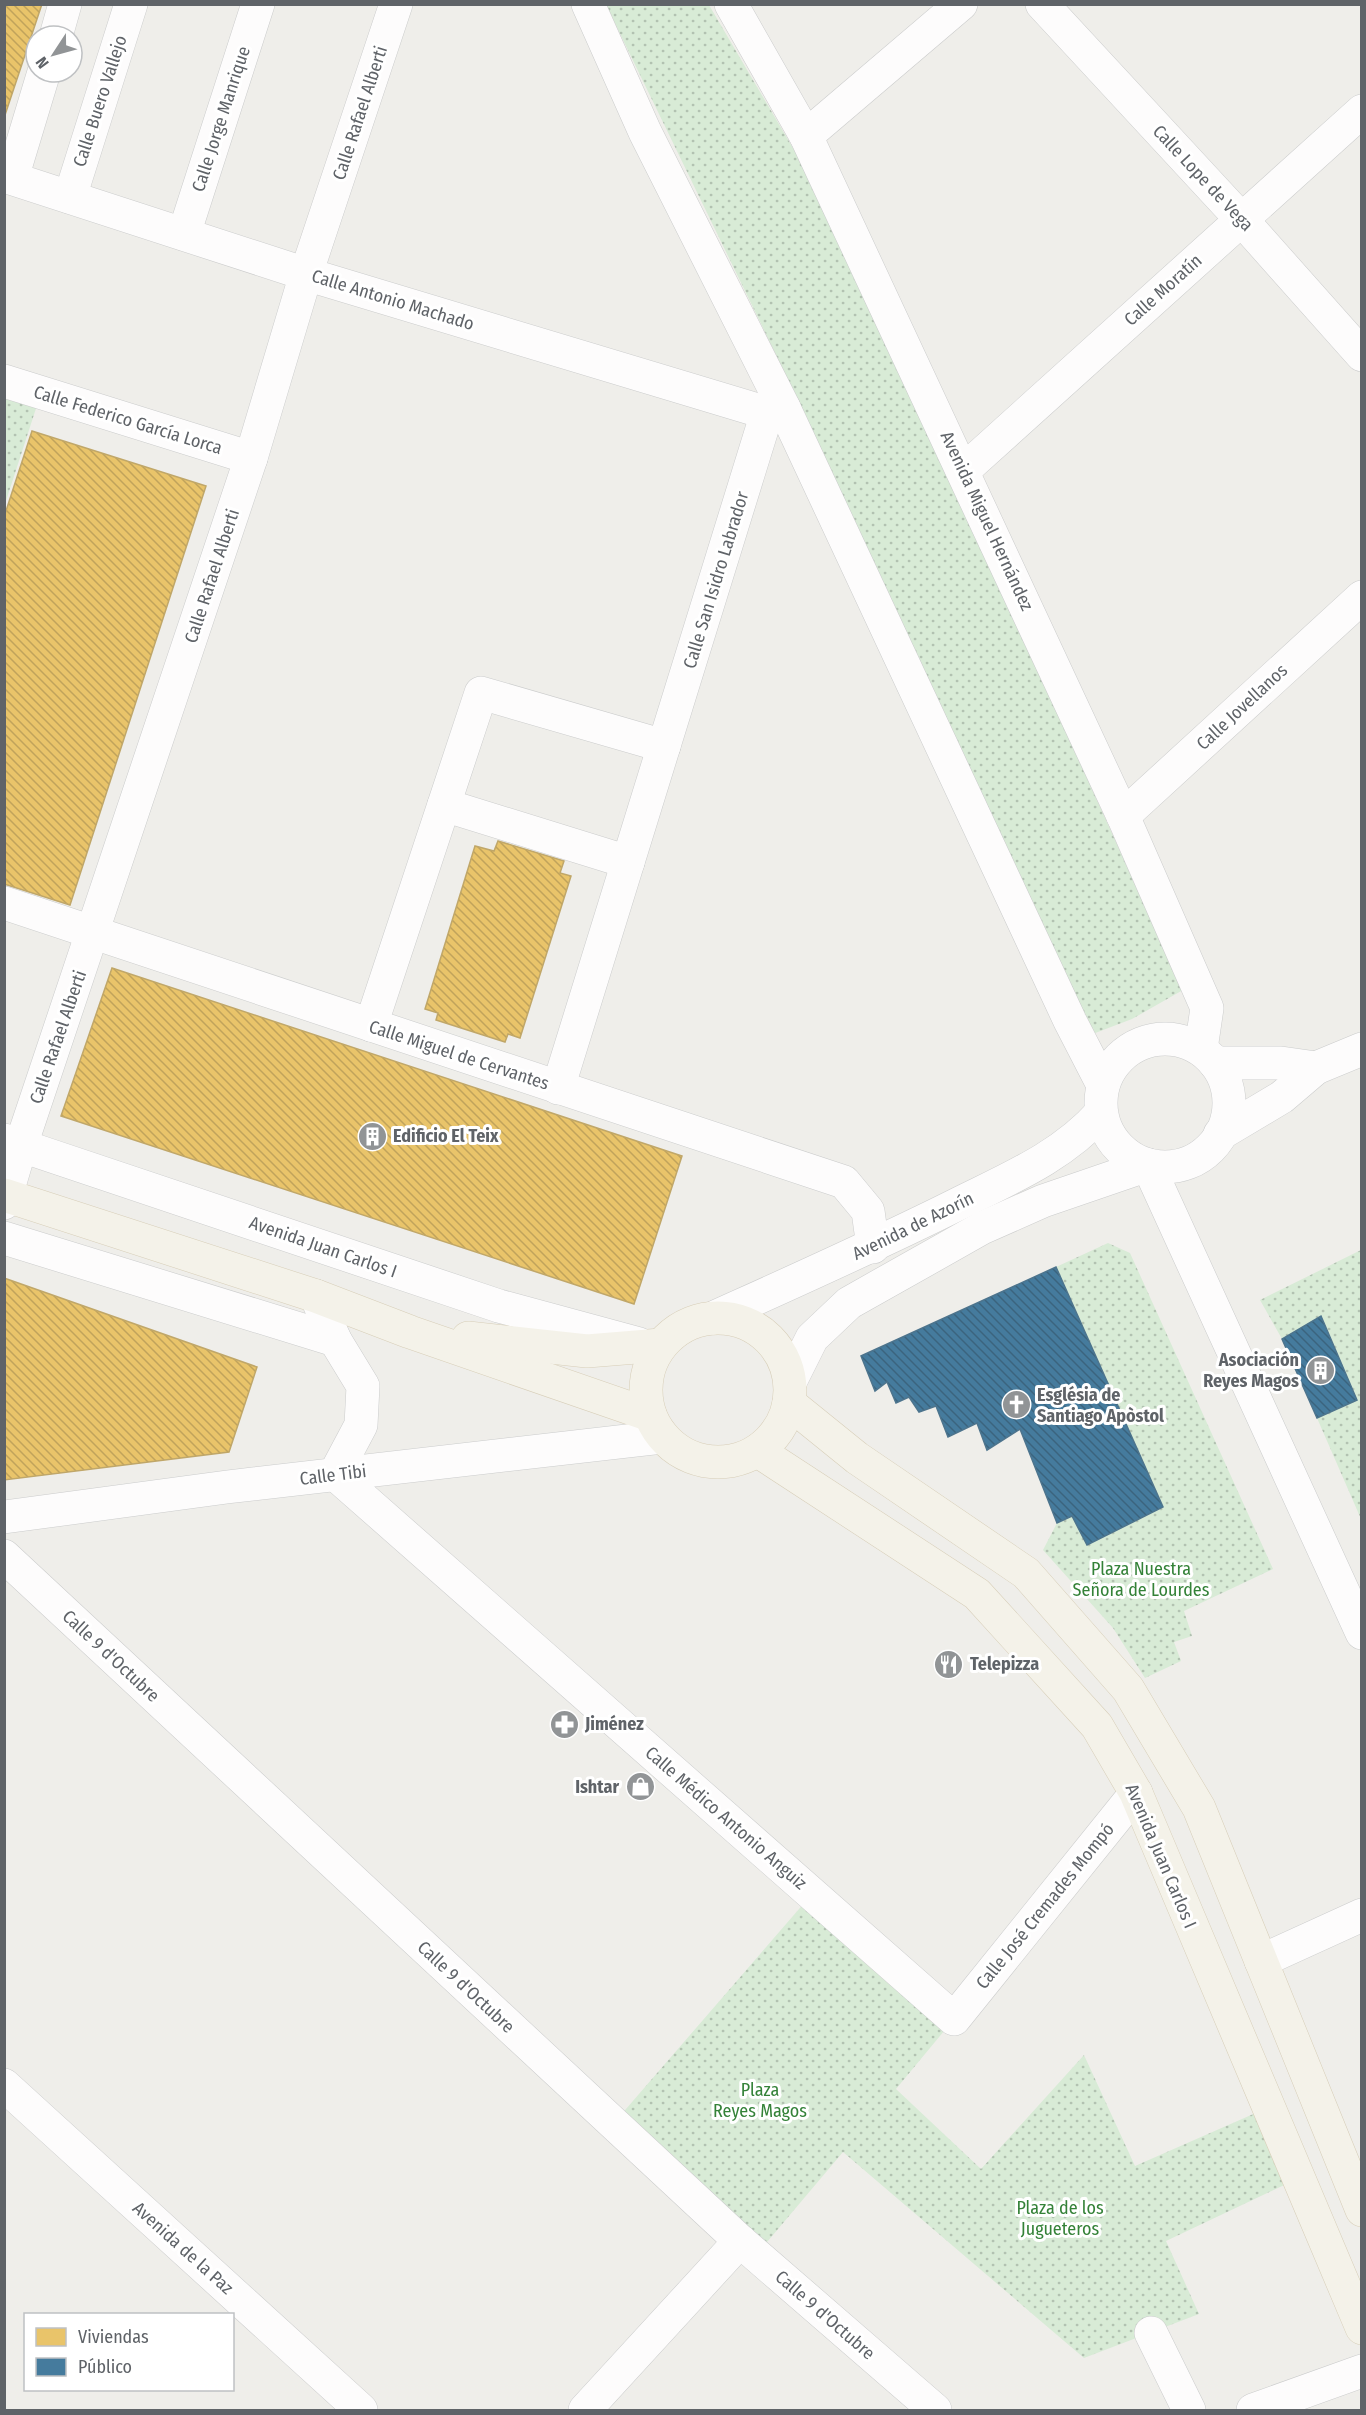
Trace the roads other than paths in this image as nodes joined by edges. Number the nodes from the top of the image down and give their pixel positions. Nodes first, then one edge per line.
1 (65, 4) edge
2 (131, 4) edge
3 (258, 4) edge
4 (396, 4) edge
5 (588, 4) edge
6 (731, 4) edge
7 (961, 4) edge
8 (1042, 4) edge
9 (59, 24) edge
10 (41, 84) edge
11 (1362, 111) edge
12 (806, 136) junction
13 (8, 177) edge
14 (70, 197) junction
15 (1241, 219) junction
16 (184, 234) junction
17 (306, 274) junction
18 (1362, 355) edge
19 (4, 381) edge
20 (775, 411) junction
21 (251, 458) junction
22 (964, 470) junction
23 (1362, 597) edge
24 (664, 746) junction
25 (444, 805) junction
26 (1123, 816) junction
27 (628, 862) junction
28 (4, 903) edge
29 (94, 933) junction
30 (371, 1025) junction
31 (1362, 1049) edge
32 (1208, 1056) junction
33 (1316, 1068) junction
34 (558, 1088) junction
35 (1102, 1099) junction
36 (1220, 1134) junction
37 (13, 1143) edge
38 (1148, 1165) junction
39 (5, 1198) edge
40 (4, 1238) edge
41 (873, 1246) junction
42 (316, 1296) junction
43 (713, 1318) junction
44 (410, 1332) junction
45 (335, 1340) junction
46 (652, 1345) junction
47 (790, 1392) junction
48 (656, 1426) junction
49 (758, 1451) junction
50 (335, 1474) junction
51 (4, 1517) edge
52 (4, 1556) edge
53 (1362, 1633) edge
54 (1136, 1793) junction
55 (1362, 1915) edge
56 (1260, 1961) junction
57 (954, 2019) joint
58 (4, 2085) edge
59 (1362, 2210) edge
60 (740, 2241) junction
61 (1362, 2328) edge
62 (1151, 2333) dead end
63 (1362, 2371) edge
64 (361, 2410) edge
65 (585, 2410) edge
66 (935, 2410) edge
67 (1189, 2410) edge
68 (1253, 2410) edge

1 - 9 street
2 - 14 street, Calle Buero Vallejo
3 - 16 street, Calle Jorge Manrique
4 - 17 street, Calle Rafael Alberti
5 - 20 street
6 - 12 street, Avenida Miguel Hernández
7 - 12 street
8 - 15 street, Calle Lope de Vega
10 - 13 street
11 - 15 street, Calle Moratín
12 - 22 street, Avenida Miguel Hernández
13 - 14 street, Calle Antonio Machado
14 - 16 street, Calle Antonio Machado
15 - 18 street, Calle Lope de Vega
15 - 22 street, Calle Moratín
16 - 17 street, Calle Antonio Machado
17 - 20 street, Calle Antonio Machado
17 - 21 street, Calle Rafael Alberti
19 - 21 street, Calle Federico García Lorca
20 - 24 street, Calle San Isidro Labrador
20 - 35 street
21 - 29 street, Calle Rafael Alberti
22 - 26 street, Avenida Miguel Hernández
23 - 26 street, Calle Jovellanos
24 - 25 street
24 - 27 street, Calle San Isidro Labrador
25 - 27 street
25 - 30 street
26 - 32 street, Avenida Miguel Hernández
27 - 34 street, Calle San Isidro Labrador
28 - 29 street, Calle Miguel de Cervantes
29 - 30 street, Calle Miguel de Cervantes
29 - 37 street, Calle Rafael Alberti
30 - 34 street, Calle Miguel de Cervantes
31 - 33 street
32 - 33 street
32 - 35 street
32 - 36 street
33 - 36 street
34 - 41 street, Calle Miguel de Cervantes
35 - 38 street
35 - 41 street, Avenida de Azorín
36 - 38 street
37 - 39 street, Calle Rafael Alberti
37 - 46 street, Avenida Juan Carlos I
38 - 47 street, Avenida de Azorín
38 - 53 street
39 - 42 main road
40 - 45 street
41 - 43 street, Avenida de Azorín
42 - 44 main road
42 - 45 street
43 - 46 main road
43 - 47 main road
44 - 46 main road
44 - 48 main road
45 - 50 street
46 - 48 main road
47 - 49 main road
47 - 56 main road
48 - 49 main road
48 - 50 street, Calle Tibi
49 - 54 main road, Avenida Juan Carlos I
50 - 51 street, Calle Tibi
50 - 57 street, Calle Médico Antonio Anguiz
52 - 60 street, Calle 9 d'Octubre
54 - 57 street, Calle José Cremades Mompó
54 - 61 main road, Avenida Juan Carlos I
55 - 56 street
56 - 59 main road
58 - 64 street, Avenida de la Paz
60 - 65 street
60 - 66 street, Calle 9 d'Octubre
62 - 67 street
63 - 68 street

